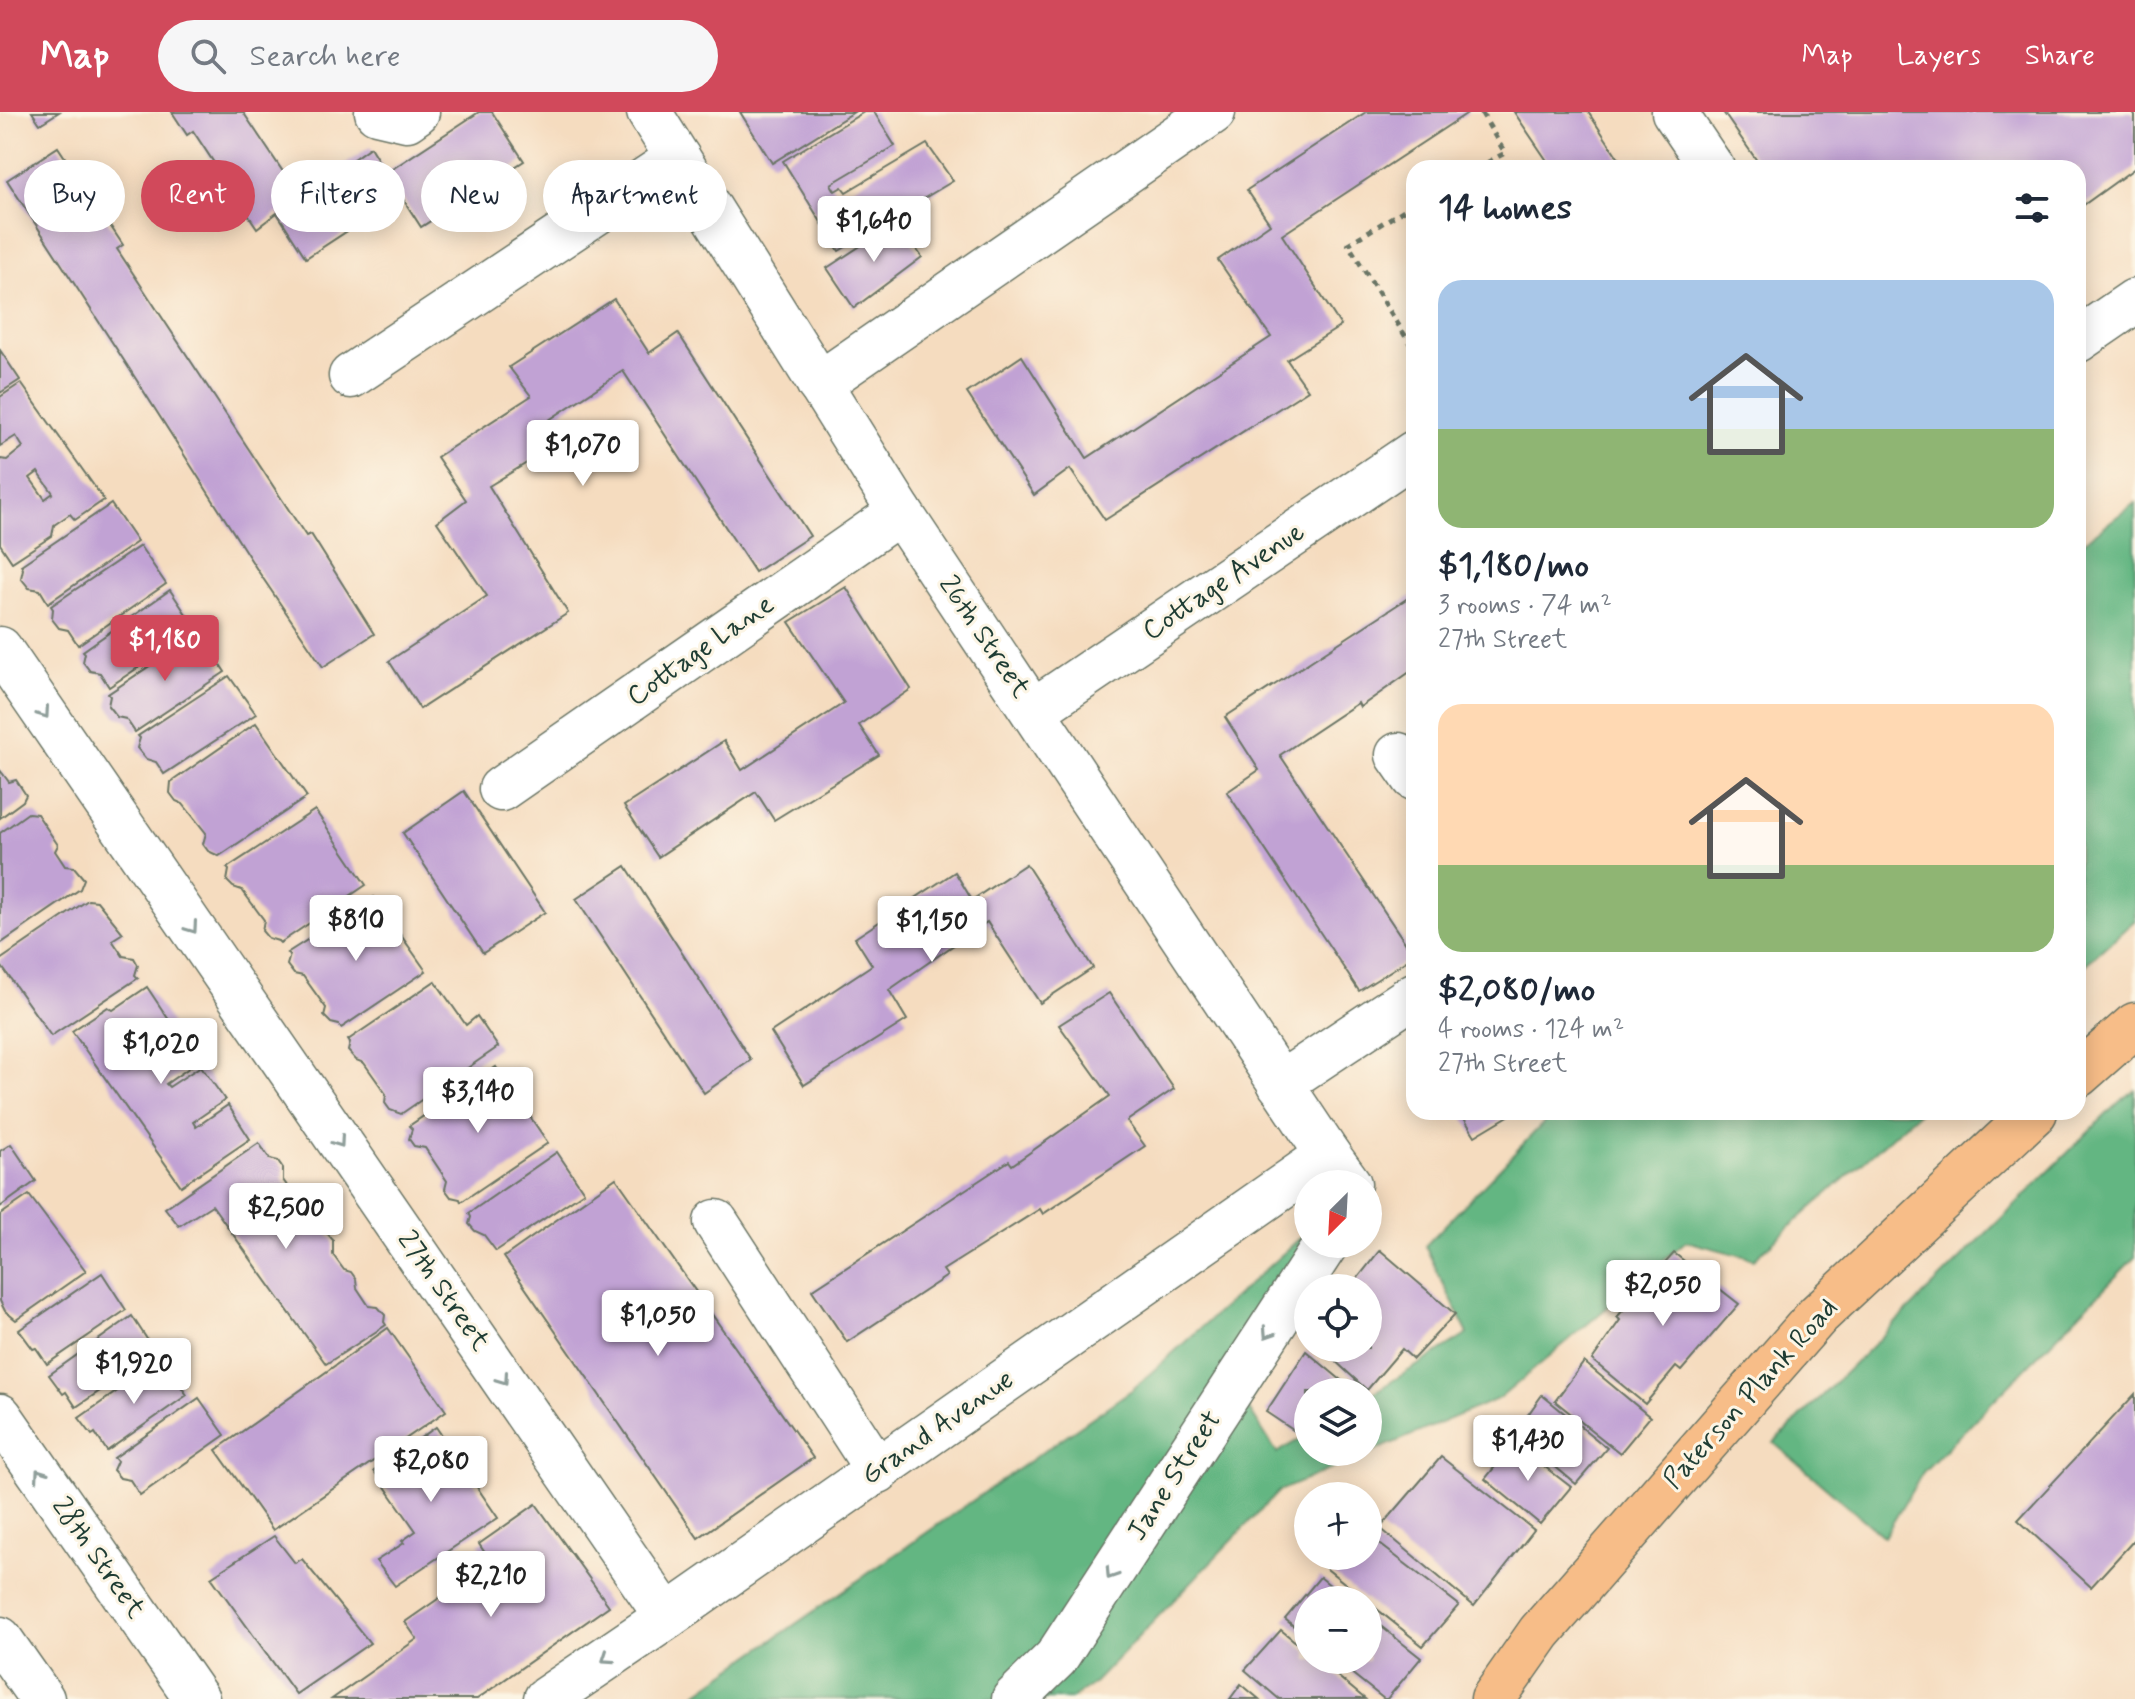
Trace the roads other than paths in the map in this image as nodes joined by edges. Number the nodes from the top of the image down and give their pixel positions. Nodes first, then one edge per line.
1 (377, 112) edge
2 (417, 112) edge
3 (649, 112) edge
4 (1213, 112) edge
5 (1674, 112) edge
6 (678, 158) junction
7 (1707, 160) edge
8 (2135, 301) edge
9 (2086, 335) edge
10 (351, 376) dead end
11 (819, 384) junction
12 (1406, 458) edge
13 (900, 512) junction
14 (0, 649) edge
15 (1033, 711) junction
16 (501, 789) dead end
17 (1406, 1000) edge
18 (2135, 1025) edge
19 (2086, 1068) edge
20 (1280, 1084) junction
21 (2026, 1120) edge
22 (1338, 1170) edge
23 (1294, 1199) edge
24 (716, 1222) dead end
25 (1317, 1258) edge
26 (0, 1416) edge
27 (878, 1471) junction
28 (667, 1617) junction
29 (0, 1639) edge
30 (42, 1699) edge
31 (197, 1699) edge
32 (546, 1699) edge
33 (1014, 1699) edge
34 (1493, 1699) edge

1 - 2 street
3 - 6 street, 26th Street
4 - 11 street
5 - 7 street
6 - 10 street
6 - 11 street, 26th Street
8 - 9 street
11 - 13 street, 26th Street
12 - 15 street, Cottage Avenue
13 - 15 street, 26th Street
13 - 16 street, Cottage Lane
14 -> 28 street, 27th Street
15 - 20 street, 26th Street
17 - 20 street
18 - 19 main road
20 - 22 street, 26th Street
21 - 34 main road, Paterson Plank Road
23 - 27 street, Grand Avenue
24 - 27 street
25 -> 33 street, Jane Street
31 -> 26 street, 28th Street
27 - 28 street, Grand Avenue
28 -> 32 street, Grand Avenue
29 - 30 street

